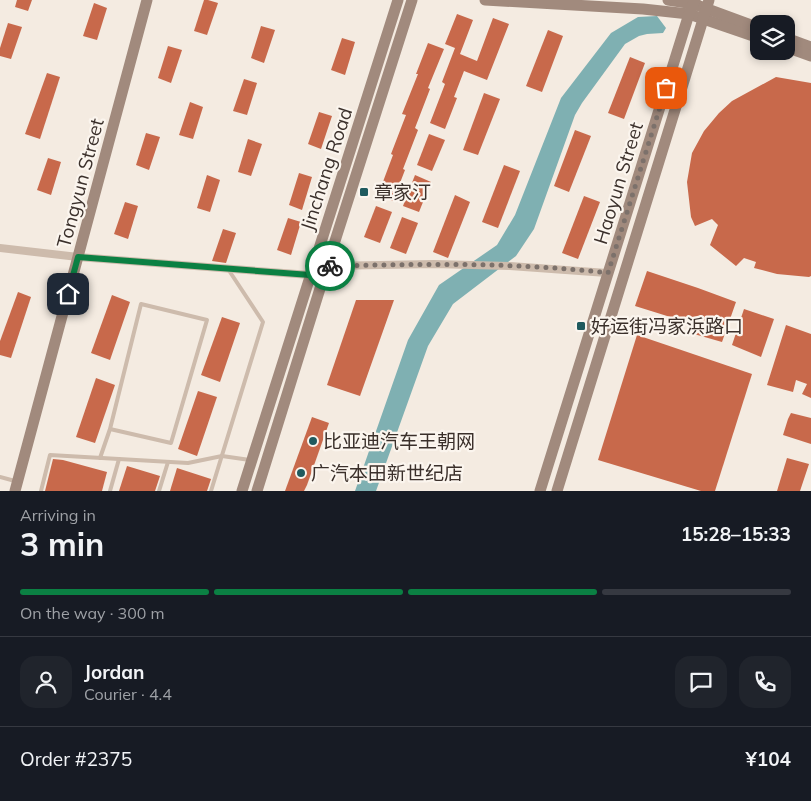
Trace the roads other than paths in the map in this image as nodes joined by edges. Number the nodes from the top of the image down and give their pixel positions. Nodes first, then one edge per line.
1 (147, 0) edge
2 (398, 0) edge
3 (412, 0) edge
4 (486, 0) edge
5 (668, 0) edge
6 (693, 6) edge
7 (706, 9) edge
8 (750, 25) edge
9 (750, 33) edge
10 (795, 42) edge
11 (811, 48) edge
12 (795, 50) edge
13 (811, 56) edge
14 (0, 248) edge
15 (78, 257) junction
16 (327, 266) junction
17 (228, 268) junction
18 (608, 273) junction
19 (310, 275) junction
20 (110, 430) junction
21 (222, 456) junction
22 (100, 458) junction
23 (119, 459) junction
24 (252, 460) junction
25 (168, 462) junction
26 (0, 477) edge
27 (16, 486) edge
28 (41, 491) edge
29 (110, 491) edge
30 (159, 491) edge
31 (211, 491) edge
32 (242, 491) edge
33 (257, 491) edge
34 (540, 491) edge
35 (557, 491) edge

1 - 15 street, Tongyun Street
2 - 19 street, Jinchang Road
3 - 16 street, Jinchang Road
4 - 6 street
5 - 6 street
6 - 7 street
6 - 18 street, Haoyun Street
7 - 8 street
7 - 9 street
7 - 35 street, Haoyun Street
10 - 11 street
12 - 13 street
14 - 15 street
15 - 17 street
15 - 27 street, Tongyun Street
16 - 18 street
16 - 19 street
16 - 33 street, Jinchang Road
17 - 19 street
17 - 21 lane
18 - 34 street, Haoyun Street
19 - 24 street, Jinchang Road
20 - 20 lane
20 - 22 lane
21 - 24 lane
21 - 25 lane
21 - 31 lane
22 - 23 lane
22 - 28 lane
23 - 25 lane
23 - 29 lane
24 - 32 street, Jinchang Road
25 - 30 lane
26 - 27 lane

